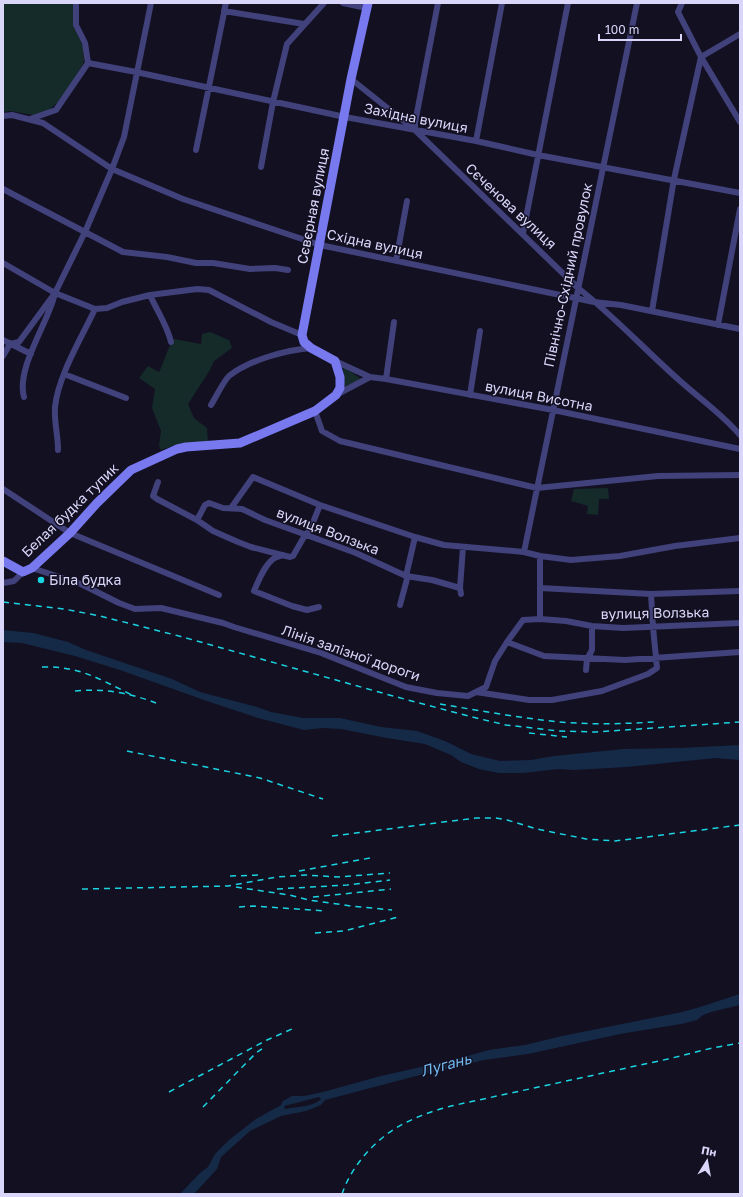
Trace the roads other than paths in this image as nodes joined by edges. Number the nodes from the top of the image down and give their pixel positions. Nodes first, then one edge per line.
1 (76, 3) edge
2 (151, 3) edge
3 (324, 3) edge
4 (343, 3) edge
5 (438, 3) edge
6 (502, 3) edge
7 (568, 3) edge
8 (637, 3) edge
9 (682, 3) edge
10 (367, 5) edge
11 (225, 8) edge
12 (304, 24) junction
13 (740, 34) edge
14 (701, 57) junction
15 (88, 63) junction
16 (136, 72) junction
17 (351, 79) junction
18 (208, 88) junction
19 (273, 102) junction
20 (3, 116) edge
21 (345, 117) junction
22 (30, 120) junction
23 (740, 122) edge
24 (415, 130) junction
25 (476, 141) junction
26 (196, 150) dead end
27 (538, 155) junction
28 (603, 166) junction
29 (261, 167) dead end
30 (112, 169) junction
31 (674, 179) junction
32 (3, 189) edge
33 (740, 193) edge
34 (408, 201) dead end
35 (740, 209) edge
36 (85, 232) junction
37 (523, 233) junction
38 (320, 245) junction
39 (396, 261) junction
40 (3, 263) edge
41 (288, 270) dead end
42 (578, 288) junction
43 (55, 293) junction
44 (150, 295) junction
45 (576, 299) junction
46 (597, 303) junction
47 (95, 309) junction
48 (652, 311) junction
49 (394, 322) dead end
50 (718, 325) junction
51 (740, 329) edge
52 (480, 331) dead end
53 (302, 335) junction
54 (3, 340) edge
55 (171, 342) dead end
56 (10, 344) junction
57 (311, 348) junction
58 (31, 354) junction
59 (3, 356) edge
60 (335, 361) junction
61 (64, 374) junction
62 (370, 377) junction
63 (386, 379) junction
64 (336, 395) junction
65 (470, 395) junction
66 (24, 397) dead end
67 (126, 398) dead end
68 (211, 405) dead end
69 (553, 410) junction
70 (315, 411) junction
71 (740, 435) edge
72 (58, 450) dead end
73 (740, 450) edge
74 (740, 475) edge
75 (158, 482) dead end
76 (537, 488) junction
77 (3, 489) edge
78 (320, 505) junction
79 (231, 508) junction
80 (196, 520) junction
81 (70, 533) junction
82 (305, 535) junction
83 (416, 538) junction
84 (740, 538) edge
85 (462, 547) junction
86 (524, 552) junction
87 (284, 555) junction
88 (540, 556) junction
89 (3, 561) edge
90 (32, 568) junction
91 (23, 572) junction
92 (406, 576) junction
93 (3, 583) edge
94 (540, 588) junction
95 (740, 591) edge
96 (651, 594) junction
97 (219, 595) dead end
98 (400, 605) dead end
99 (319, 607) dead end
100 (540, 619) junction
101 (740, 623) edge
102 (592, 626) junction
103 (653, 627) junction
104 (507, 642) junction
105 (740, 652) edge
106 (656, 658) junction
107 (587, 659) junction
108 (586, 670) dead end
109 (476, 692) junction

1 - 15 street
2 - 16 street
3 - 12 street
4 - 10 street
5 - 24 street
6 - 25 street
7 - 27 street
8 - 28 street, Північно-Східний провулок
9 - 14 street
10 - 17 street, Сєвєрная вулиця
11 - 12 street
11 - 18 street
12 - 19 street
13 - 14 street
14 - 23 street
14 - 31 street
15 - 16 street, Західна вулиця
15 - 22 street
16 - 18 street, Західна вулиця
16 - 30 street
17 - 21 street, Сєвєрная вулиця
17 - 24 street, Сєченова вулиця
18 - 19 street, Західна вулиця
18 - 26 street
19 - 21 street, Західна вулиця
19 - 29 street
20 - 22 street, Східна вулиця
21 - 24 street, Західна вулиця
21 - 38 street, Сєвєрная вулиця
22 - 30 street, Східна вулиця
24 - 25 street, Західна вулиця
24 - 37 street, Сєченова вулиця
25 - 27 street, Західна вулиця
27 - 28 street, Західна вулиця
27 - 37 street
28 - 31 street, Західна вулиця
28 - 42 street, Північно-Східний провулок
30 - 36 street
30 - 38 street, Східна вулиця
31 - 33 street, Західна вулиця
31 - 48 street
32 - 36 street
34 - 39 street
35 - 50 street
36 - 41 street
36 - 43 street
37 - 42 street, Сєченова вулиця
38 - 39 street, Східна вулиця
38 - 53 street, Сєвєрная вулиця
39 - 45 street, Східна вулиця
40 - 43 street
42 - 45 street, Північно-Східний провулок
42 - 46 street, Сєченова вулиця
43 - 47 street
43 - 56 street
43 - 58 street
44 - 47 street
44 - 53 street
44 - 55 street
45 - 46 street, Східна вулиця
45 - 69 street, Північно-Східний провулок
46 - 48 street, Східна вулиця
46 - 71 street, Сєченова вулиця
47 - 61 street
48 - 50 street, Східна вулиця
49 - 63 street
50 - 51 street, Східна вулиця
52 - 65 street
53 - 57 street
54 - 56 street
56 - 58 street
56 - 59 street
57 - 60 street
57 - 68 street
58 - 66 street
60 - 62 street, вулиця Висотна
60 - 64 street
61 - 67 street
61 - 72 street
62 - 63 street, вулиця Висотна
62 - 64 street
63 - 65 street, вулиця Висотна
64 - 70 street, Белая будка тупик
65 - 69 street, вулиця Висотна
69 - 73 street, вулиця Висотна
69 - 76 street, Північно-Східний провулок
70 - 76 street
70 - 81 street, Белая будка тупик
74 - 76 street
75 - 80 street
76 - 86 street, Північно-Східний провулок
77 - 81 street
78 - 79 street
78 - 82 street
78 - 83 street
79 - 80 street, вулиця Волзька
79 - 82 street, вулиця Волзька
80 - 87 street
81 - 90 street, Белая будка тупик
81 - 97 street
82 - 87 street
82 - 92 street, вулиця Волзька
83 - 85 street
83 - 92 street
84 - 88 street
85 - 86 street
85 - 92 street, вулиця Волзька
86 - 88 street
87 - 99 street
88 - 94 street
89 - 91 street
90 - 91 street, Белая будка тупик
90 - 109 street, Лінія залізної дороги
91 - 93 street
92 - 98 street
94 - 96 street
94 - 100 street
95 - 96 street
96 - 103 street
100 - 102 street, вулиця Волзька
100 - 104 street, вулиця Волзька
101 - 103 street, вулиця Волзька
102 - 103 street, вулиця Волзька
102 - 107 street
103 - 106 street
104 - 107 street
104 - 109 street
105 - 106 street
106 - 107 street
106 - 109 street, Лінія залізної дороги
107 - 108 street

